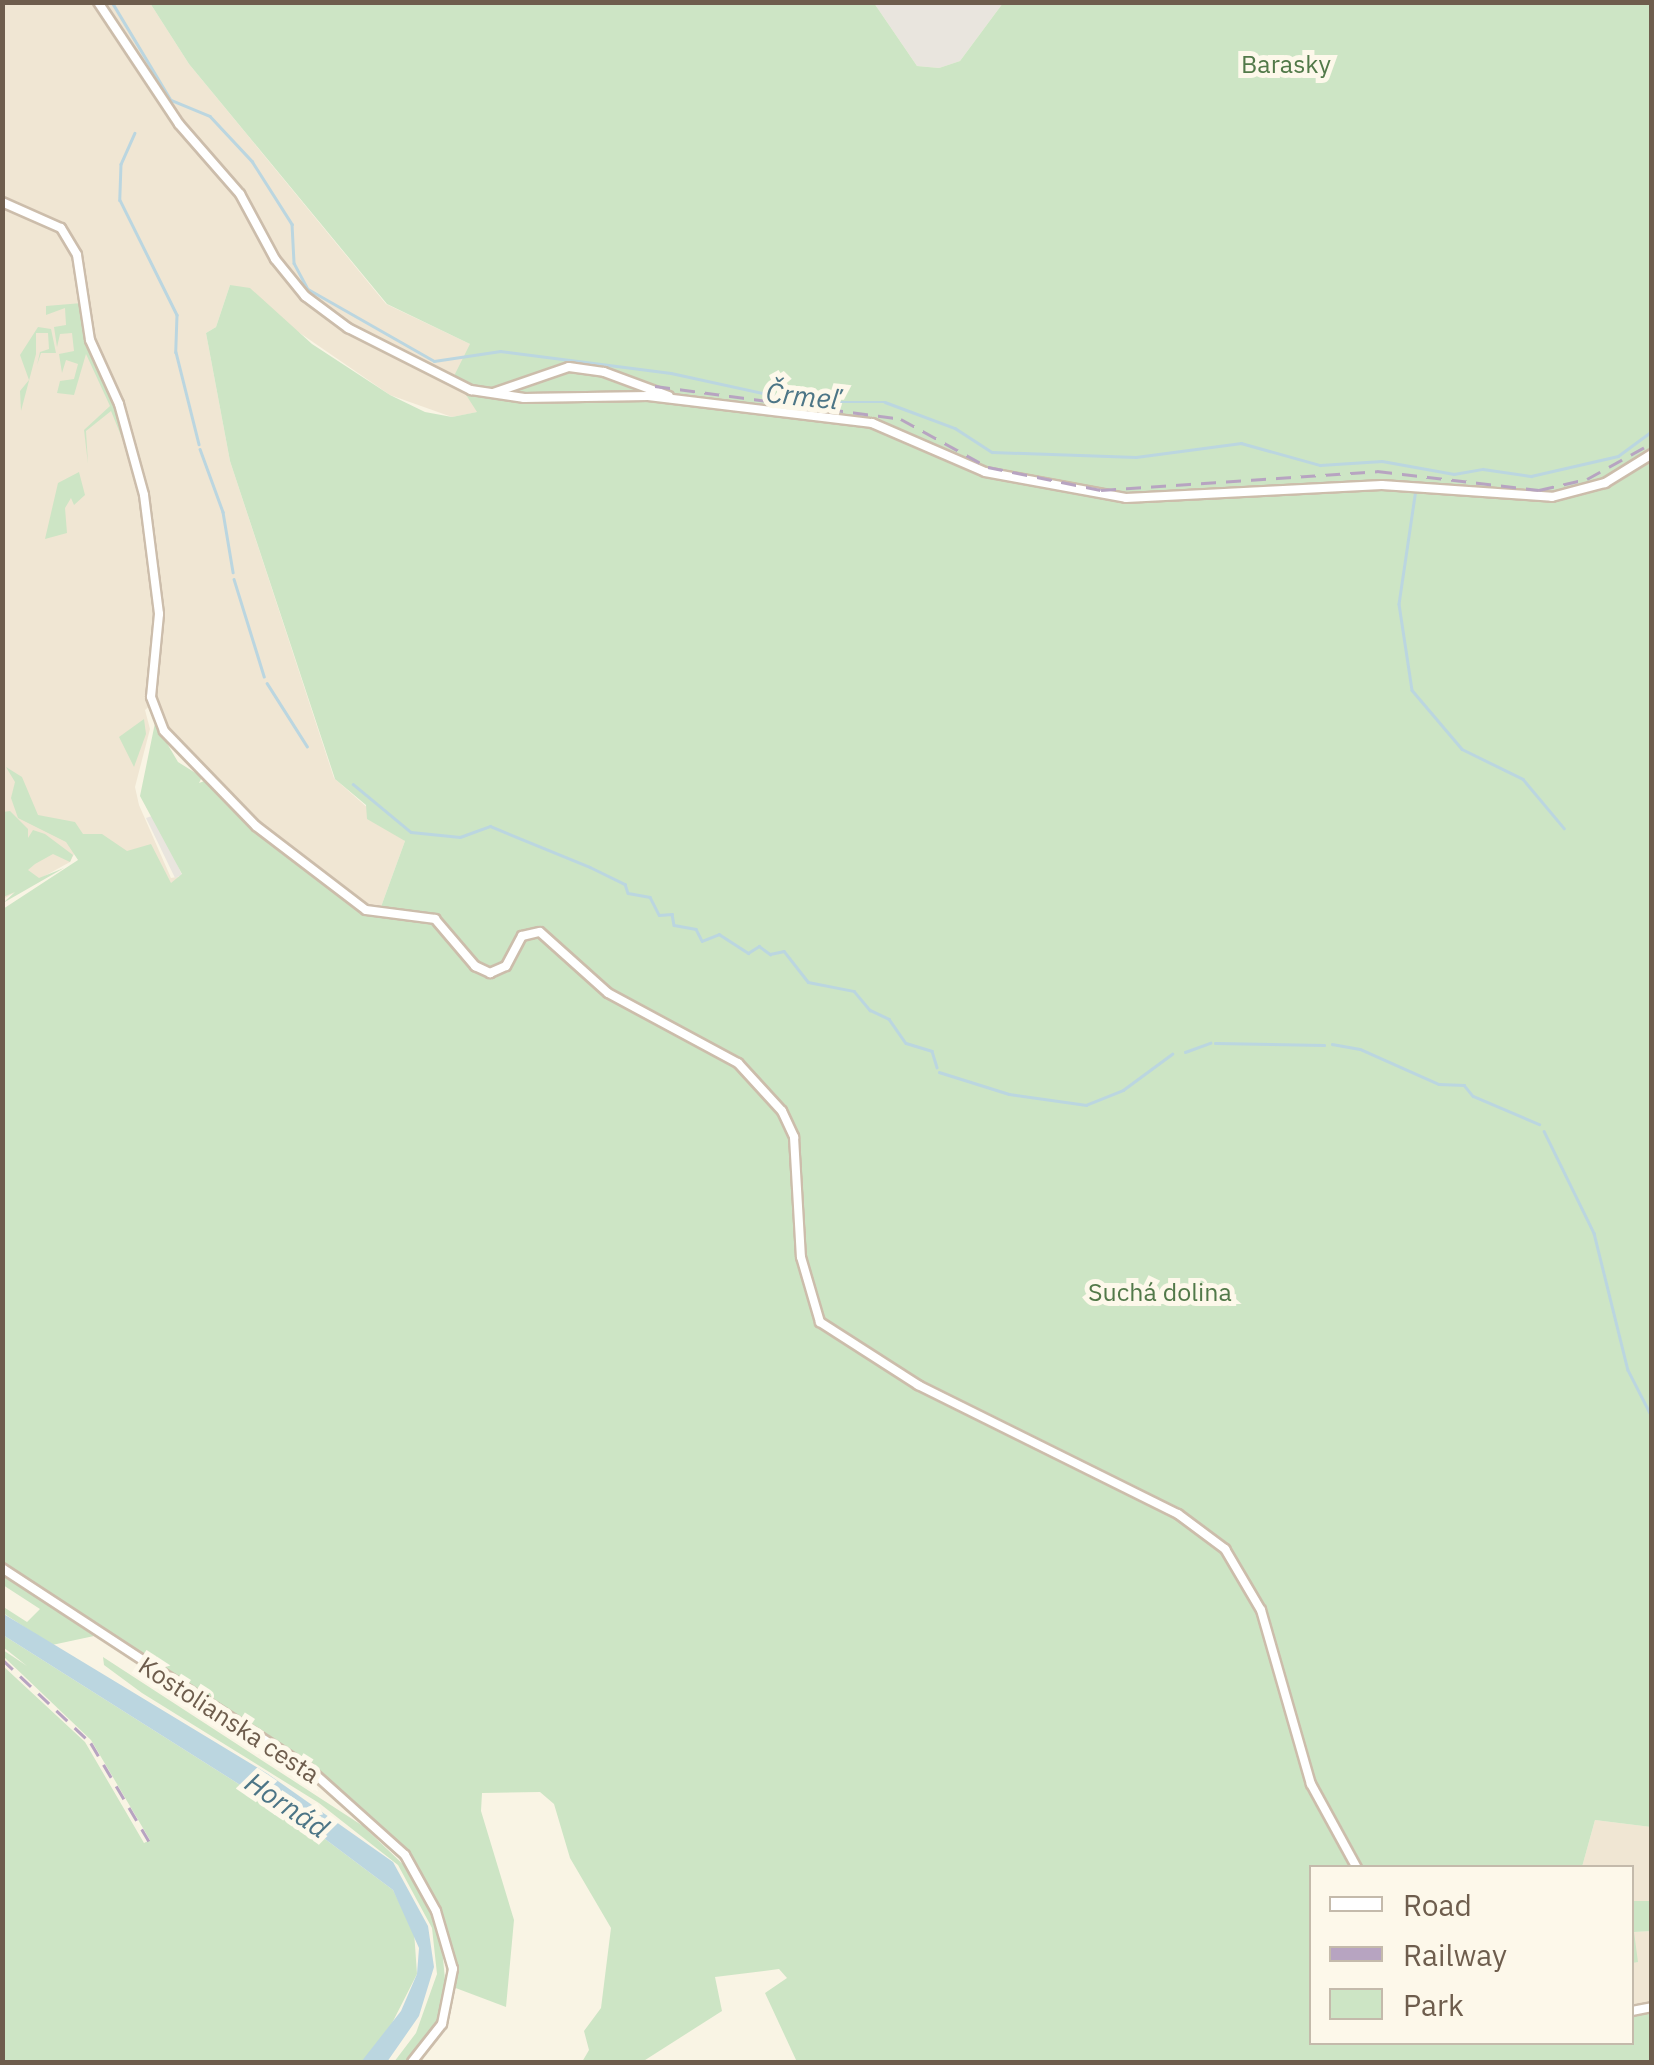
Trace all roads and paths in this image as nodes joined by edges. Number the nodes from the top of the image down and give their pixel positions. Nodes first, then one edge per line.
1 (98, 2) edge
2 (2, 202) edge
3 (528, 378) junction
4 (484, 393) junction
5 (651, 393) junction
6 (538, 397) junction
7 (1652, 454) edge
8 (2, 1568) edge
9 (1355, 1865) edge
10 (412, 2062) edge

1 - 4 street
2 - 9 street
3 - 4 street
3 - 5 street
3 - 6 street
4 - 6 street
5 - 6 street
5 - 7 street
8 - 10 street, Kostolianska cesta

